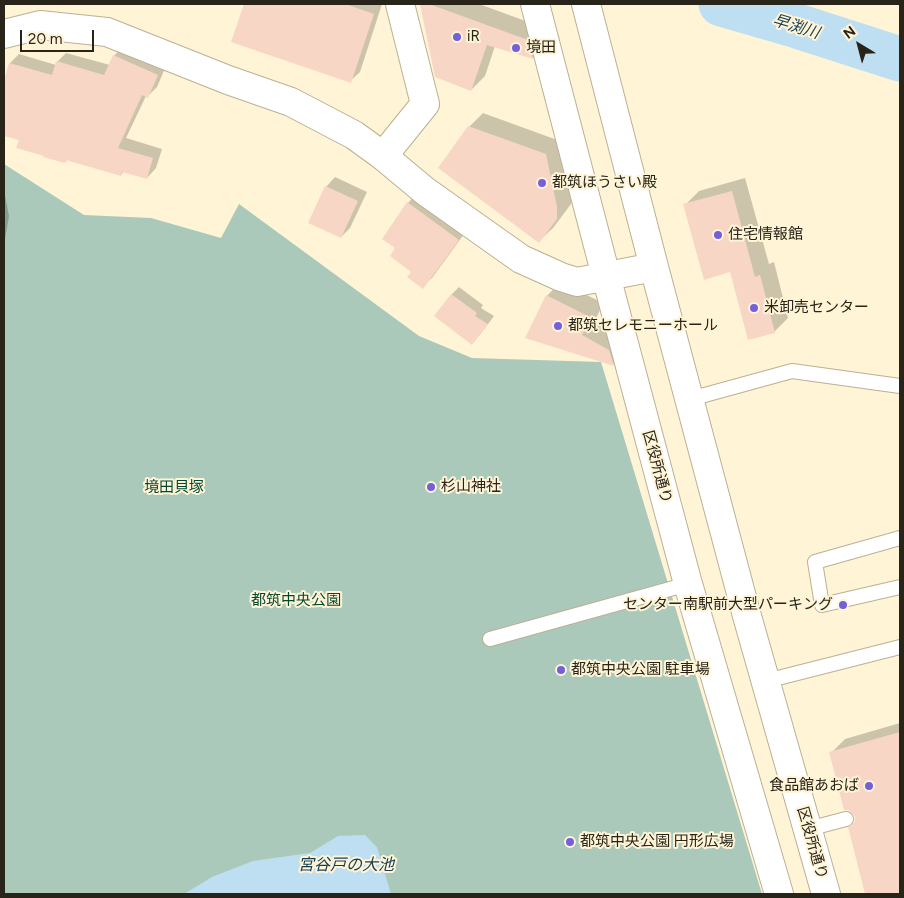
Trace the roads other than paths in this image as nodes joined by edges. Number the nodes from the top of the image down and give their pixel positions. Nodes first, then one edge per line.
1 (400, 4) edge
2 (535, 4) edge
3 (586, 4) edge
4 (4, 34) edge
5 (383, 156) junction
6 (654, 267) junction
7 (606, 276) junction
8 (900, 386) edge
9 (690, 399) junction
10 (900, 538) edge
11 (688, 584) junction
12 (900, 587) edge
13 (490, 639) dead end
14 (900, 647) edge
15 (766, 681) junction
16 (846, 819) dead end
17 (808, 829) junction
18 (778, 894) edge
19 (826, 894) edge

1 - 5 street
2 - 7 street, 区役所通り
3 - 6 street, 区役所通り
4 - 5 street
5 - 7 street
6 - 7 street
6 - 9 street, 区役所通り
7 - 11 street, 区役所通り
8 - 9 lane
9 - 15 street, 区役所通り
10 - 12 lane
11 - 13 lane
11 - 18 street, 区役所通り
14 - 15 lane
15 - 17 street, 区役所通り
16 - 17 lane
17 - 19 street, 区役所通り

